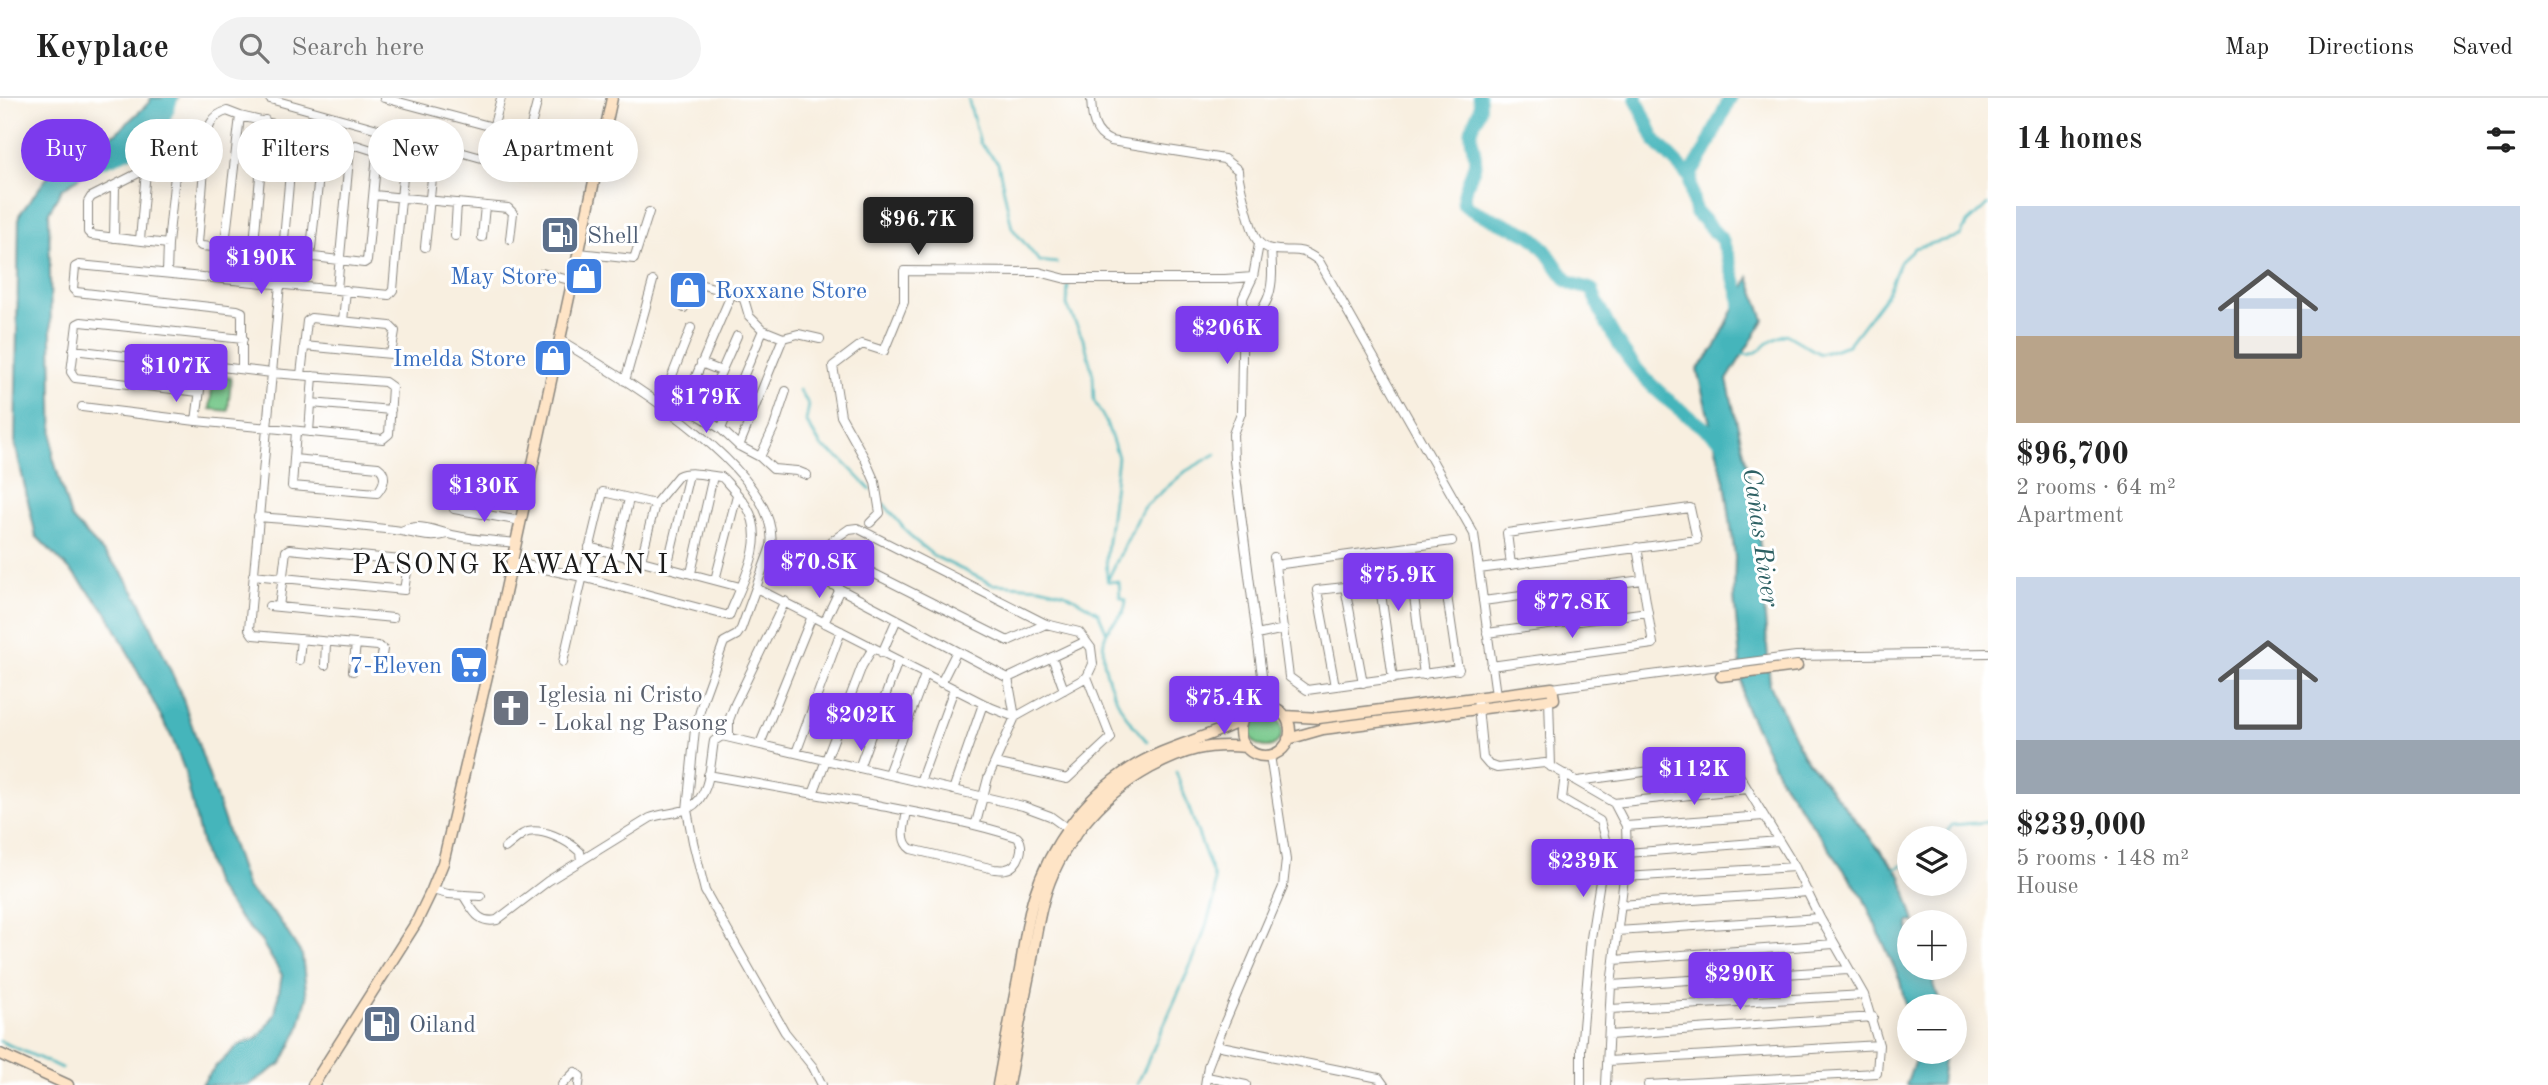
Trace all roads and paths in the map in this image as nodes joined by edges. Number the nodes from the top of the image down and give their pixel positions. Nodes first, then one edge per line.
1 (384, 98) edge
2 (501, 98) edge
3 (612, 98) edge
4 (1091, 98) edge
5 (270, 99) edge
6 (537, 103) dead end
7 (240, 116) junction
8 (213, 119) edge
9 (259, 119) edge
10 (495, 119) edge
11 (533, 119) edge
12 (478, 123) edge
13 (478, 157) edge
14 (125, 181) edge
15 (145, 182) edge
16 (174, 182) edge
17 (202, 182) edge
18 (260, 182) edge
19 (289, 182) edge
20 (318, 182) edge
21 (402, 182) edge
22 (432, 182) edge
23 (115, 186) junction
24 (374, 195) junction
25 (401, 197) junction
26 (430, 201) junction
27 (457, 203) junction
28 (485, 206) junction
29 (649, 212) dead end
30 (455, 236) dead end
31 (114, 237) junction
32 (482, 237) dead end
33 (510, 239) dead end
34 (140, 240) junction
35 (168, 244) junction
36 (1259, 244) junction
37 (425, 247) dead end
38 (225, 248) junction
39 (1271, 249) junction
40 (579, 253) junction
41 (298, 256) dead end
42 (310, 257) junction
43 (339, 260) junction
44 (167, 272) junction
45 (542, 273) dead end
46 (1253, 276) junction
47 (222, 278) junction
48 (573, 281) junction
49 (653, 281) dead end
50 (279, 284) junction
51 (342, 290) junction
52 (732, 293) junction
53 (684, 308) dead end
54 (343, 321) junction
55 (691, 328) dead end
56 (764, 330) junction
57 (1242, 333) junction
58 (737, 336) dead end
59 (783, 338) junction
60 (243, 339) junction
61 (820, 339) dead end
62 (560, 340) junction
63 (304, 346) junction
64 (73, 350) junction
65 (701, 363) junction
66 (203, 366) junction
67 (242, 369) junction
68 (721, 371) junction
69 (272, 373) junction
70 (302, 375) junction
71 (313, 376) junction
72 (625, 381) junction
73 (199, 391) junction
74 (786, 391) dead end
75 (311, 403) junction
76 (684, 404) junction
77 (82, 407) dead end
78 (391, 410) junction
79 (673, 415) junction
80 (702, 415) junction
81 (196, 421) junction
82 (267, 429) junction
83 (721, 429) junction
84 (296, 431) junction
85 (309, 432) junction
86 (739, 446) junction
87 (760, 457) junction
88 (294, 459) junction
89 (689, 474) junction
90 (807, 475) dead end
91 (713, 476) junction
92 (737, 495) junction
93 (629, 499) junction
94 (655, 504) junction
95 (454, 509) dead end
96 (258, 517) junction
97 (521, 521) junction
98 (870, 523) dead end
99 (1452, 541) dead end
100 (516, 544) junction
101 (589, 547) junction
102 (821, 547) junction
103 (1637, 547) junction
104 (1375, 551) junction
105 (616, 553) junction
106 (641, 560) junction
107 (512, 562) junction
108 (1511, 565) junction
109 (667, 566) junction
110 (1479, 569) junction
111 (691, 573) junction
112 (253, 575) junction
113 (582, 577) junction
114 (282, 578) junction
115 (715, 580) junction
116 (1642, 580) junction
117 (740, 587) junction
118 (756, 587) junction
119 (840, 589) junction
120 (785, 601) junction
121 (1483, 601) junction
122 (269, 606) dead end
123 (279, 607) junction
124 (1647, 612) junction
125 (812, 616) junction
126 (393, 618) dead end
127 (897, 619) junction
128 (824, 623) junction
129 (1045, 624) junction
130 (1284, 629) junction
131 (841, 631) junction
132 (1487, 633) junction
133 (1257, 635) junction
134 (301, 639) junction
135 (326, 642) junction
136 (1086, 642) junction
137 (356, 644) junction
138 (873, 648) junction
139 (957, 651) junction
140 (882, 653) junction
141 (1988, 653) edge
142 (1052, 657) junction
143 (299, 660) dead end
144 (898, 661) junction
145 (1796, 661) joint
146 (563, 662) dead end
147 (325, 665) dead end
148 (1491, 666) junction
149 (380, 669) dead end
150 (354, 671) dead end
151 (1720, 671) joint
152 (925, 675) junction
153 (1424, 675) junction
154 (1087, 677) junction
155 (1008, 678) junction
156 (1393, 679) junction
157 (941, 683) junction
158 (1363, 683) junction
159 (1335, 686) junction
160 (954, 689) junction
161 (1064, 690) junction
162 (1496, 695) junction
163 (1552, 695) junction
164 (1477, 697) junction
165 (983, 704) junction
166 (1266, 706) junction
167 (1479, 709) junction
168 (1285, 716) junction
169 (1015, 717) junction
170 (1242, 720) junction
171 (729, 737) junction
172 (1288, 739) junction
173 (760, 744) junction
174 (1246, 747) junction
175 (796, 752) junction
176 (1269, 755) junction
177 (826, 760) junction
178 (995, 763) junction
179 (1551, 766) junction
180 (859, 768) junction
181 (888, 774) junction
182 (1565, 774) junction
183 (708, 775) junction
184 (1578, 781) junction
185 (920, 782) junction
186 (1747, 789) junction
187 (953, 790) junction
188 (813, 794) junction
189 (983, 797) junction
190 (1614, 803) junction
191 (687, 810) junction
192 (907, 811) junction
193 (1764, 816) junction
194 (976, 824) junction
195 (1626, 826) junction
196 (1072, 832) junction
197 (1779, 841) junction
198 (505, 848) dead end
199 (1627, 853) junction
200 (581, 861) junction
201 (1796, 867) junction
202 (1624, 877) junction
203 (432, 890) junction
204 (1808, 892) junction
205 (463, 895) junction
206 (481, 896) dead end
207 (1620, 905) junction
208 (1819, 918) junction
209 (1617, 931) junction
210 (1834, 944) junction
211 (1614, 960) junction
212 (1849, 970) junction
213 (1611, 985) junction
214 (1864, 995) junction
215 (1610, 1009) junction
216 (1872, 1017) junction
217 (1609, 1035) junction
218 (1216, 1045) junction
219 (1879, 1045) junction
220 (0, 1054) edge
221 (1608, 1061) junction
222 (1206, 1081) edge
223 (68, 1085) edge
224 (313, 1085) edge
225 (562, 1085) edge
226 (579, 1085) edge
227 (822, 1085) edge
228 (998, 1085) edge
229 (1008, 1085) edge
230 (1241, 1085) edge
231 (1384, 1085) edge
232 (1581, 1085) edge
233 (1606, 1085) edge
234 (1648, 1085) edge

1 - 12 street
2 - 10 street
3 - 40 main road
4 - 36 street
5 - 13 street
6 - 11 street
7 - 8 street
7 - 9 street
7 - 38 street
14 - 23 street
15 - 34 street
16 - 35 street
17 - 38 street
18 - 38 street
19 - 50 street
20 - 42 street
21 - 25 street
22 - 26 street
23 - 31 street
23 - 31 street
24 - 25 street
24 - 43 street
24 - 43 street
25 - 26 street
25 - 51 street
26 - 27 street
26 - 37 street
27 - 28 street
27 - 30 street
28 - 32 street
28 - 33 street
29 - 40 street
31 - 34 street
34 - 35 street
35 - 44 street
36 - 39 street
36 - 46 street
38 - 47 street
39 - 57 street
39 - 110 street
40 - 48 main road
41 - 42 street
42 - 43 street
43 - 51 street
44 - 47 street
44 - 60 street
45 - 48 street
46 - 57 street
46 - 98 street
47 - 50 street
48 - 62 main road
49 - 72 street
50 - 51 street
50 - 69 street
51 - 54 street
52 - 53 street
52 - 56 street
52 - 65 street
54 - 63 street
54 - 63 street
55 - 76 street
56 - 59 street
56 - 83 street
57 - 133 street
58 - 68 street
59 - 61 street
59 - 86 street
60 - 64 street
60 - 67 street
62 - 72 street
62 - 97 main road
63 - 70 street
64 - 66 street
64 - 73 street
65 - 68 street
65 - 76 street
66 - 67 street
66 - 73 street
67 - 69 street
68 - 80 street
69 - 70 street
69 - 82 street
70 - 71 street
71 - 75 street
71 - 78 street
72 - 79 street
73 - 81 street
74 - 87 street
75 - 78 street
75 - 85 street
76 - 79 street
76 - 80 street
77 - 81 street
78 - 85 street
79 - 118 street
80 - 83 street
81 - 82 street
82 - 84 street
82 - 96 street
83 - 86 street
84 - 85 street
84 - 88 street
86 - 87 street
87 - 90 street
88 - 88 street
89 - 91 street
89 - 94 street
89 - 109 street
91 - 92 street
91 - 111 street
92 - 115 street
92 - 117 street
93 - 94 street
93 - 101 street
93 - 105 street
94 - 106 street
95 - 97 street
96 - 100 street
96 - 112 street
97 - 100 main road
99 - 104 street
100 - 107 main road
101 - 105 street
101 - 113 street
102 - 119 street
102 - 129 street
102 - 129 street
103 - 108 street
103 - 108 street
103 - 116 street
104 - 130 street
104 - 156 street
105 - 106 street
106 - 109 street
107 - 113 street
107 - 203 main road
108 - 110 street
109 - 111 street
110 - 121 street
111 - 115 street
112 - 114 street
112 - 134 street
113 - 117 street
113 - 146 street
114 - 114 street
114 - 123 street
115 - 117 street
116 - 121 street
116 - 124 street
118 - 120 street
118 - 191 street
119 - 127 street
119 - 128 street
120 - 125 street
120 - 171 street
121 - 132 street
122 - 123 street
123 - 126 street
124 - 132 street
124 - 148 street
125 - 128 street
125 - 173 street
127 - 139 street
127 - 140 street
128 - 131 street
129 - 136 street
130 - 133 street
130 - 159 street
131 - 138 street
131 - 175 street
132 - 148 street
133 - 166 street
134 - 135 street
134 - 143 street
135 - 137 street
135 - 147 street
136 - 142 street
136 - 154 street
137 - 149 street
137 - 150 street
138 - 140 street
138 - 177 street
139 - 155 street
139 - 157 street
140 - 144 street
141 - 145 street
142 - 155 street
142 - 161 street
144 - 152 street
144 - 180 street
145 - 151 main road
148 - 162 street
151 - 163 street
152 - 157 street
152 - 181 street
153 - 153 street
153 - 156 street
154 - 161 street
154 - 178 street
155 - 169 street
156 - 158 street
157 - 160 street
158 - 159 street
158 - 159 street
160 - 165 street
160 - 185 street
161 - 169 street
162 - 163 main road
162 - 164 main road
163 - 167 main road
163 - 179 street
164 - 167 street
164 - 168 main road
165 - 169 street
165 - 187 street
166 - 168 main road
166 - 170 main road
167 - 172 main road
167 - 179 street
168 - 172 main road
169 - 178 street
170 - 174 main road
170 - 196 main road
171 - 173 street
171 - 183 street
172 - 176 main road
173 - 175 street
174 - 176 main road
174 - 196 main road
175 - 177 street
176 - 218 street
177 - 180 street
177 - 188 street
178 - 189 street
179 - 182 street
180 - 181 street
181 - 185 street
182 - 184 street
182 - 232 street
183 - 188 street
183 - 191 street
184 - 186 street
184 - 190 street
185 - 187 street
186 - 190 street
186 - 193 street
187 - 189 street
188 - 192 street
189 - 194 street
189 - 196 street
190 - 195 street
191 - 200 street
191 - 227 street
192 - 194 street
192 - 194 street
193 - 195 street
193 - 197 street
195 - 199 street
196 - 228 main road
196 - 229 main road
197 - 199 street
197 - 201 street
198 - 200 street
199 - 202 street
200 - 205 street
201 - 202 street
201 - 204 street
202 - 207 street
203 - 205 street
203 - 224 main road
204 - 207 street
204 - 208 street
205 - 206 street
207 - 209 street
208 - 209 street
208 - 210 street
209 - 211 street
210 - 211 street
210 - 212 street
211 - 213 street
212 - 213 street
212 - 214 street
213 - 215 street
214 - 215 street
214 - 216 street
215 - 217 street
216 - 217 street
216 - 219 street
217 - 221 street
218 - 222 street
218 - 231 street
219 - 221 street
219 - 234 street
220 - 223 main road
221 - 233 street
222 - 230 street
225 - 226 street

